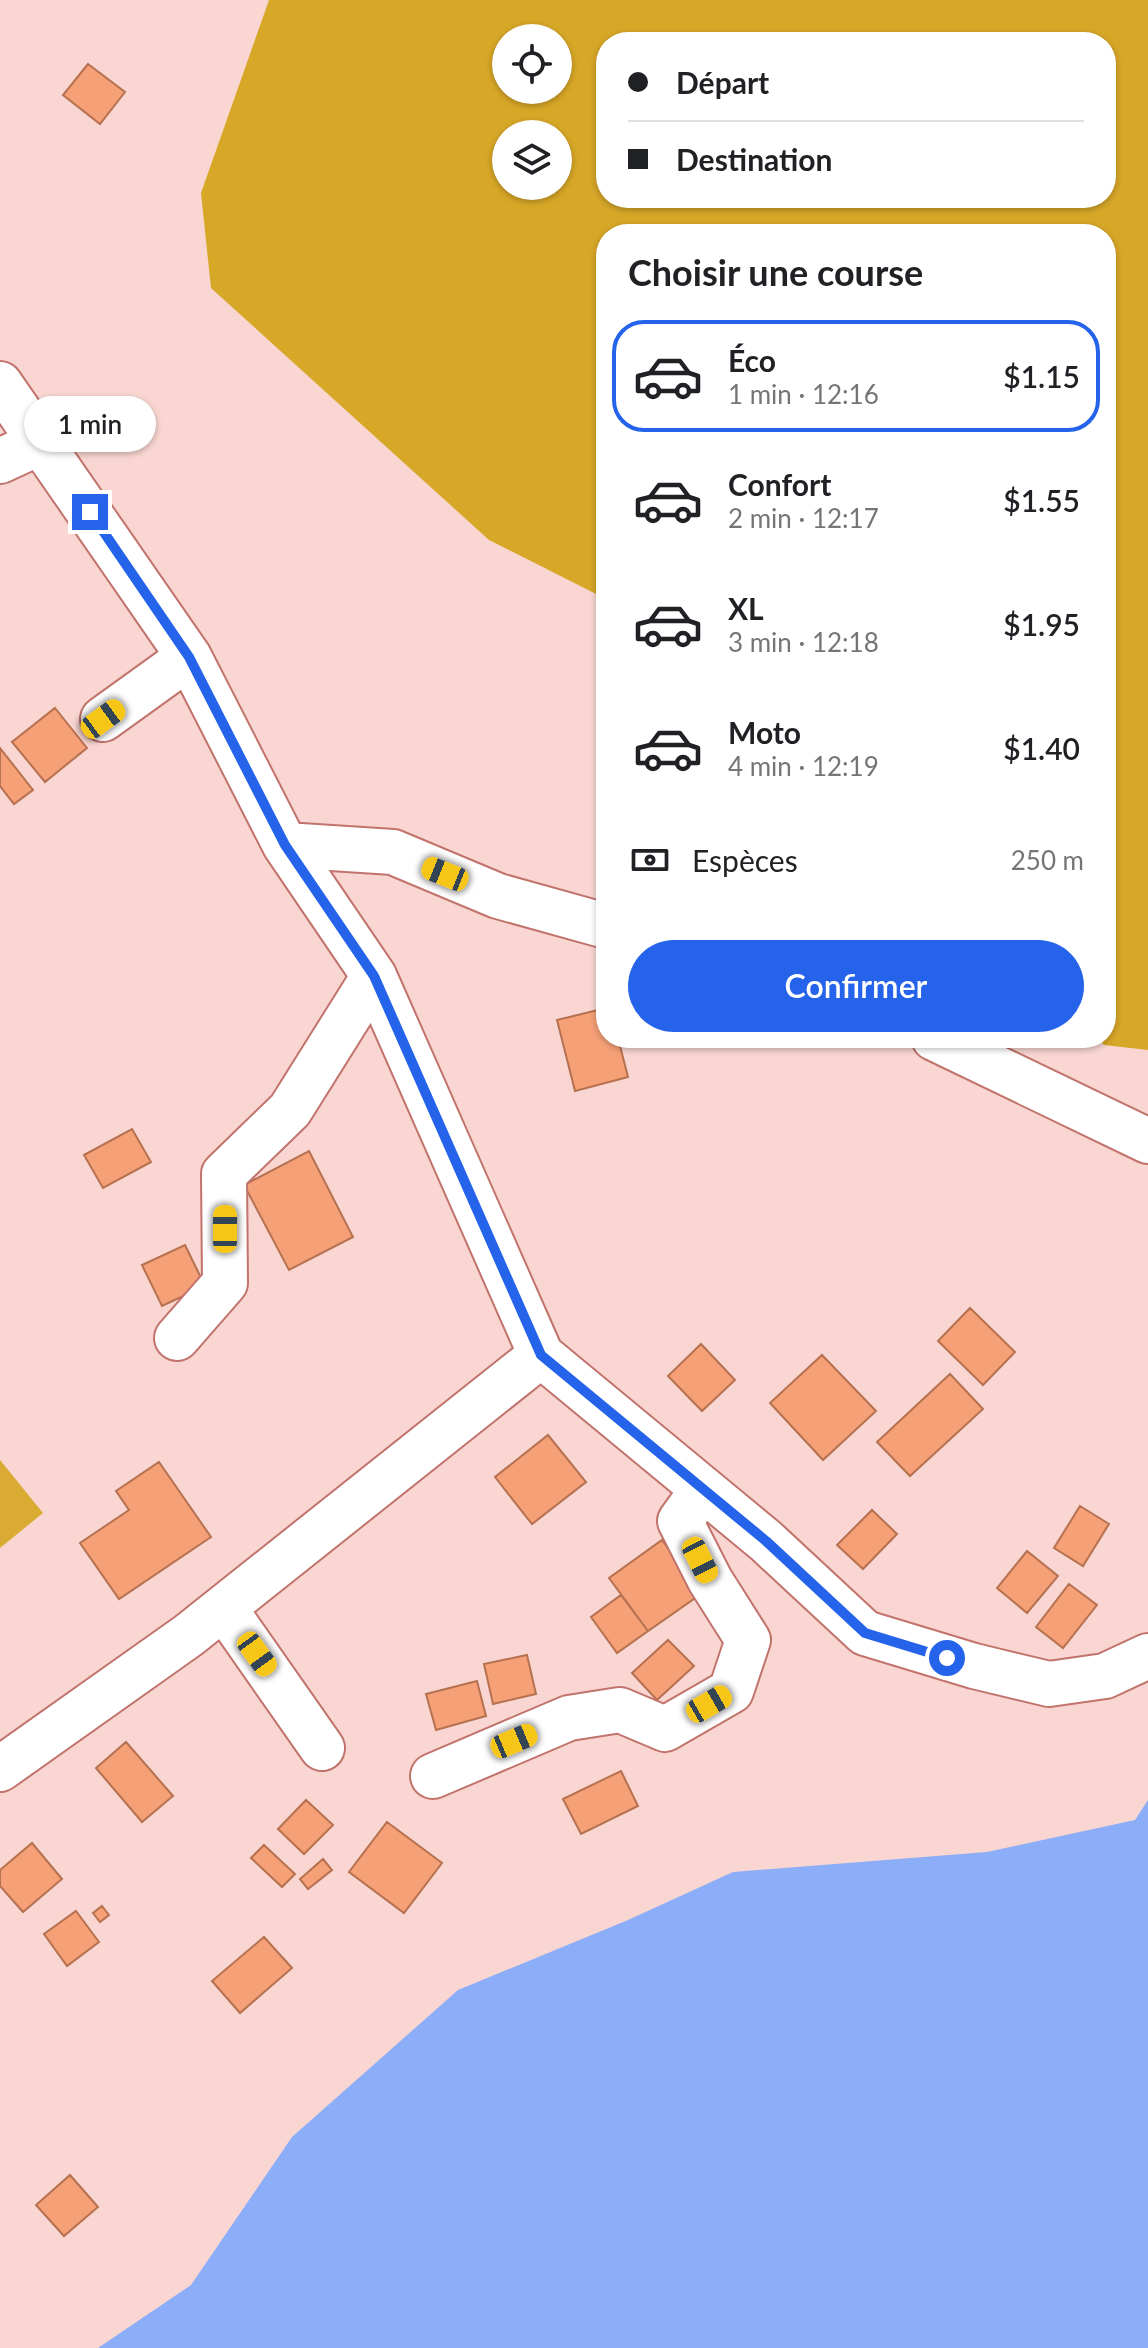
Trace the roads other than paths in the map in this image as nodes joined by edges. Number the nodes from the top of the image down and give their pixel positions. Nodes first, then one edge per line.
1 (0, 384) edge
2 (19, 452) edge
3 (189, 657) junction
4 (103, 719) dead end
5 (285, 845) junction
6 (596, 923) edge
7 (374, 976) junction
8 (955, 1048) edge
9 (1148, 1141) edge
10 (177, 1338) dead end
11 (541, 1355) junction
12 (703, 1489) junction
13 (224, 1608) junction
14 (1148, 1656) edge
15 (322, 1748) dead end
16 (0, 1769) edge
17 (433, 1776) dead end

1 - 2 street
2 - 3 street
3 - 4 street
3 - 5 street
5 - 6 street
5 - 7 street
7 - 10 street
7 - 11 street
8 - 9 street
11 - 12 street
11 - 13 street
12 - 14 street
12 - 17 street
13 - 15 street
13 - 16 street

